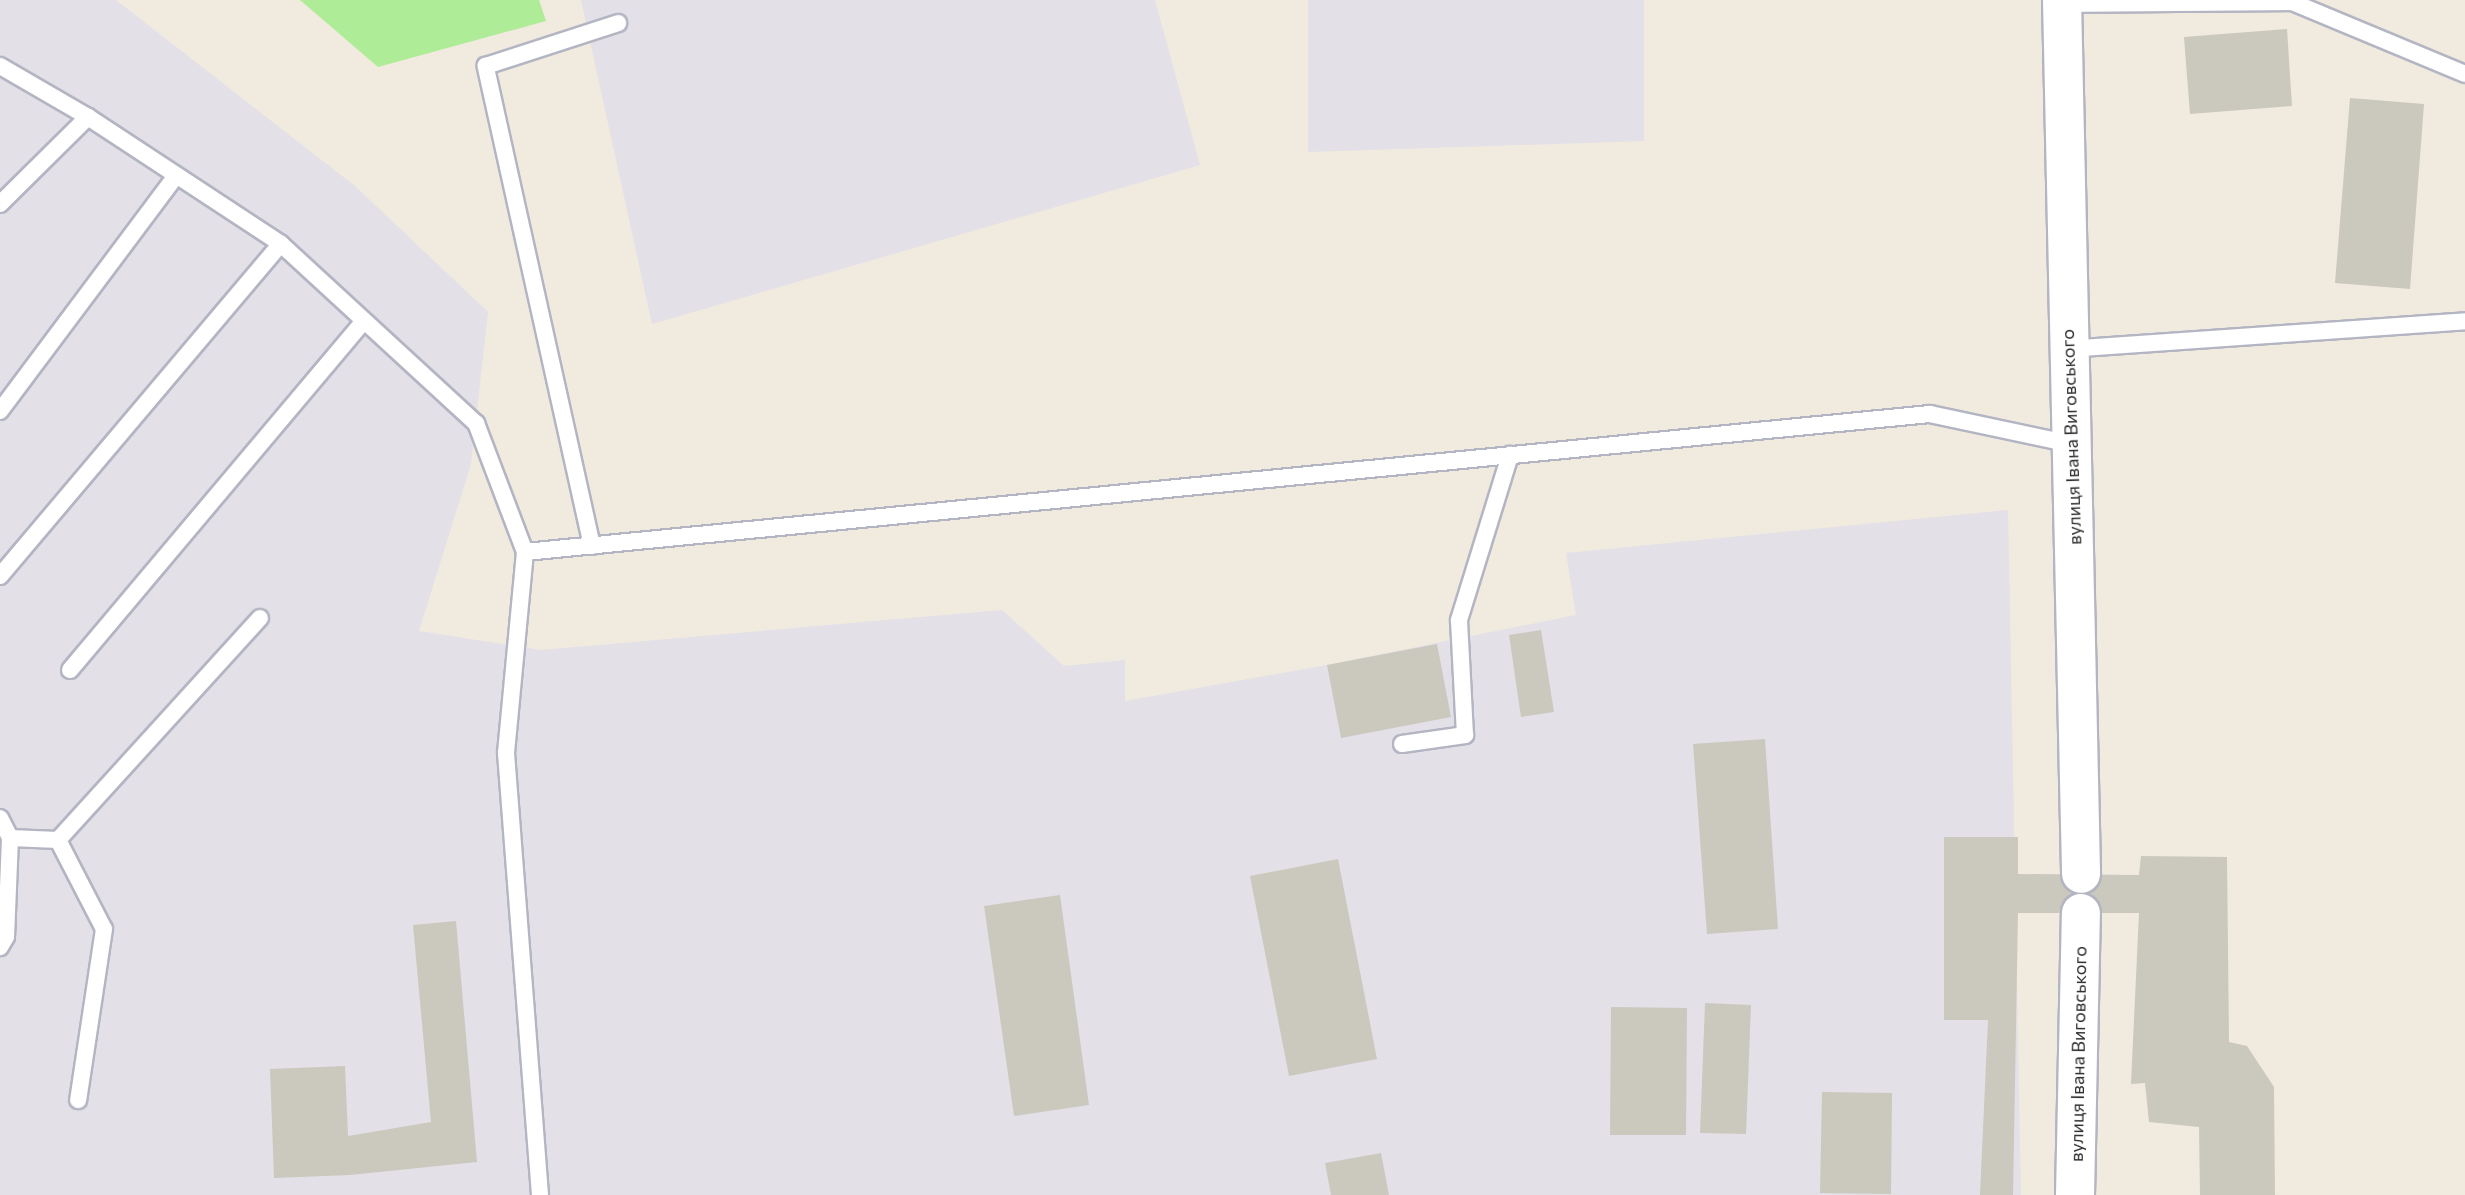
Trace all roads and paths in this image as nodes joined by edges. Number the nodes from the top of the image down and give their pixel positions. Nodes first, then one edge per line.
1 (2062, 2) edge
2 (618, 23) dead end
3 (0, 66) edge
4 (2465, 74) edge
5 (88, 117) junction
6 (176, 176) junction
7 (0, 204) edge
8 (281, 244) junction
9 (364, 321) junction
10 (2465, 321) edge
11 (2068, 349) junction
12 (0, 411) edge
13 (2071, 444) junction
14 (1510, 455) junction
15 (592, 545) junction
16 (525, 552) junction
17 (0, 576) edge
18 (260, 618) dead end
19 (70, 670) dead end
20 (1402, 744) dead end
21 (0, 818) edge
22 (10, 838) junction
23 (58, 840) junction
24 (2081, 874) dead end
25 (2081, 913) dead end
26 (0, 947) edge
27 (78, 1100) dead end
28 (540, 1195) edge
29 (2074, 1195) edge

1 - 4 lane
1 - 11 street, вулиця Івана Виговського
2 - 15 lane
3 - 5 lane
5 - 6 lane
5 - 7 lane
6 - 8 lane
6 - 12 lane
8 - 9 lane
8 - 17 lane
9 - 16 lane
9 - 19 lane
10 - 11 lane
11 - 13 street, вулиця Івана Виговського
13 - 14 lane
13 - 24 street, вулиця Івана Виговського
14 - 15 lane
14 - 20 lane
15 - 16 lane
16 - 28 lane
18 - 23 lane
21 - 22 lane
22 - 23 lane
22 - 26 lane
23 - 27 lane
25 - 29 street, вулиця Івана Виговського

